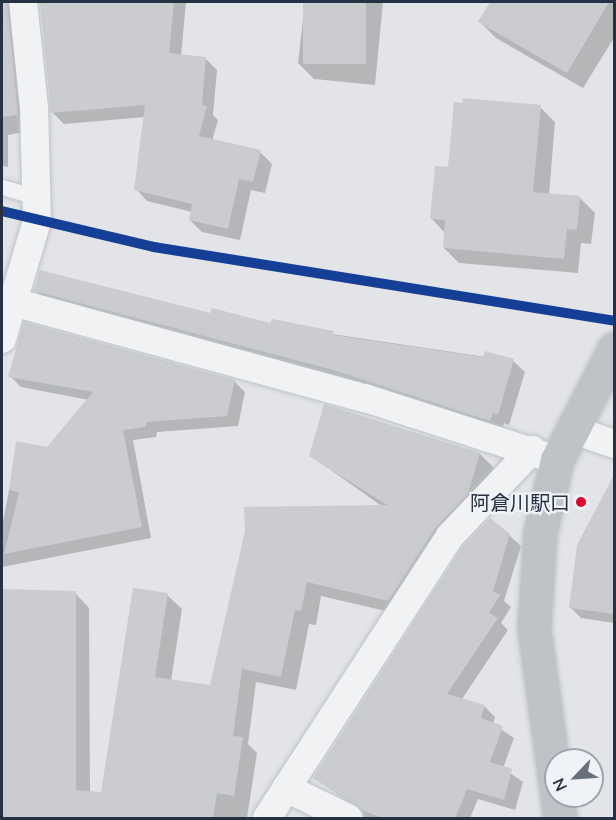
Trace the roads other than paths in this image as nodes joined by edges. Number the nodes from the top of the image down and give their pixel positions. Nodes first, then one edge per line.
1 (23, 2) edge
2 (2, 187) edge
3 (37, 197) junction
4 (7, 301) edge
5 (2, 339) edge
6 (615, 349) edge
7 (571, 429) junction
8 (615, 444) edge
9 (544, 455) junction
10 (286, 788) junction
11 (267, 819) edge
12 (348, 819) edge
13 (560, 819) edge

1 - 3 street
2 - 3 lane
3 - 4 street
4 - 5 street
4 - 9 street
6 - 7 street
7 - 8 street
7 - 9 street
9 - 10 street
9 - 13 street
10 - 11 street
10 - 12 street

